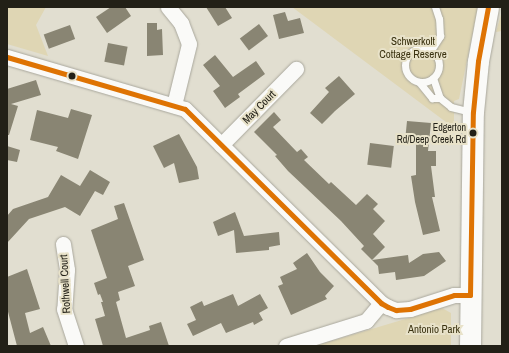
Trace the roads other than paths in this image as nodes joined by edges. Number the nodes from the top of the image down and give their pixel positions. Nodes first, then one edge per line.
1 (168, 7) edge
2 (435, 7) edge
3 (488, 7) edge
4 (431, 50) junction
5 (7, 58) edge
6 (296, 69) dead end
7 (433, 78) junction
8 (419, 82) junction
9 (440, 98) junction
10 (174, 105) junction
11 (473, 112) junction
12 (222, 145) junction
13 (63, 244) dead end
14 (470, 295) junction
15 (381, 303) junction
16 (76, 346) edge
17 (286, 346) edge
18 (470, 346) edge

1 - 10 street
2 - 4 lane
3 - 11 main road
4 - 7 lane
4 - 8 lane
5 - 10 street
6 - 12 street, May Court
7 - 8 lane
7 - 9 lane
8 - 9 lane
9 - 11 lane
10 - 12 street
11 - 14 main road
12 - 15 street
13 - 16 street, Rothwell Court
14 - 15 street
14 - 18 main road
15 - 17 street

